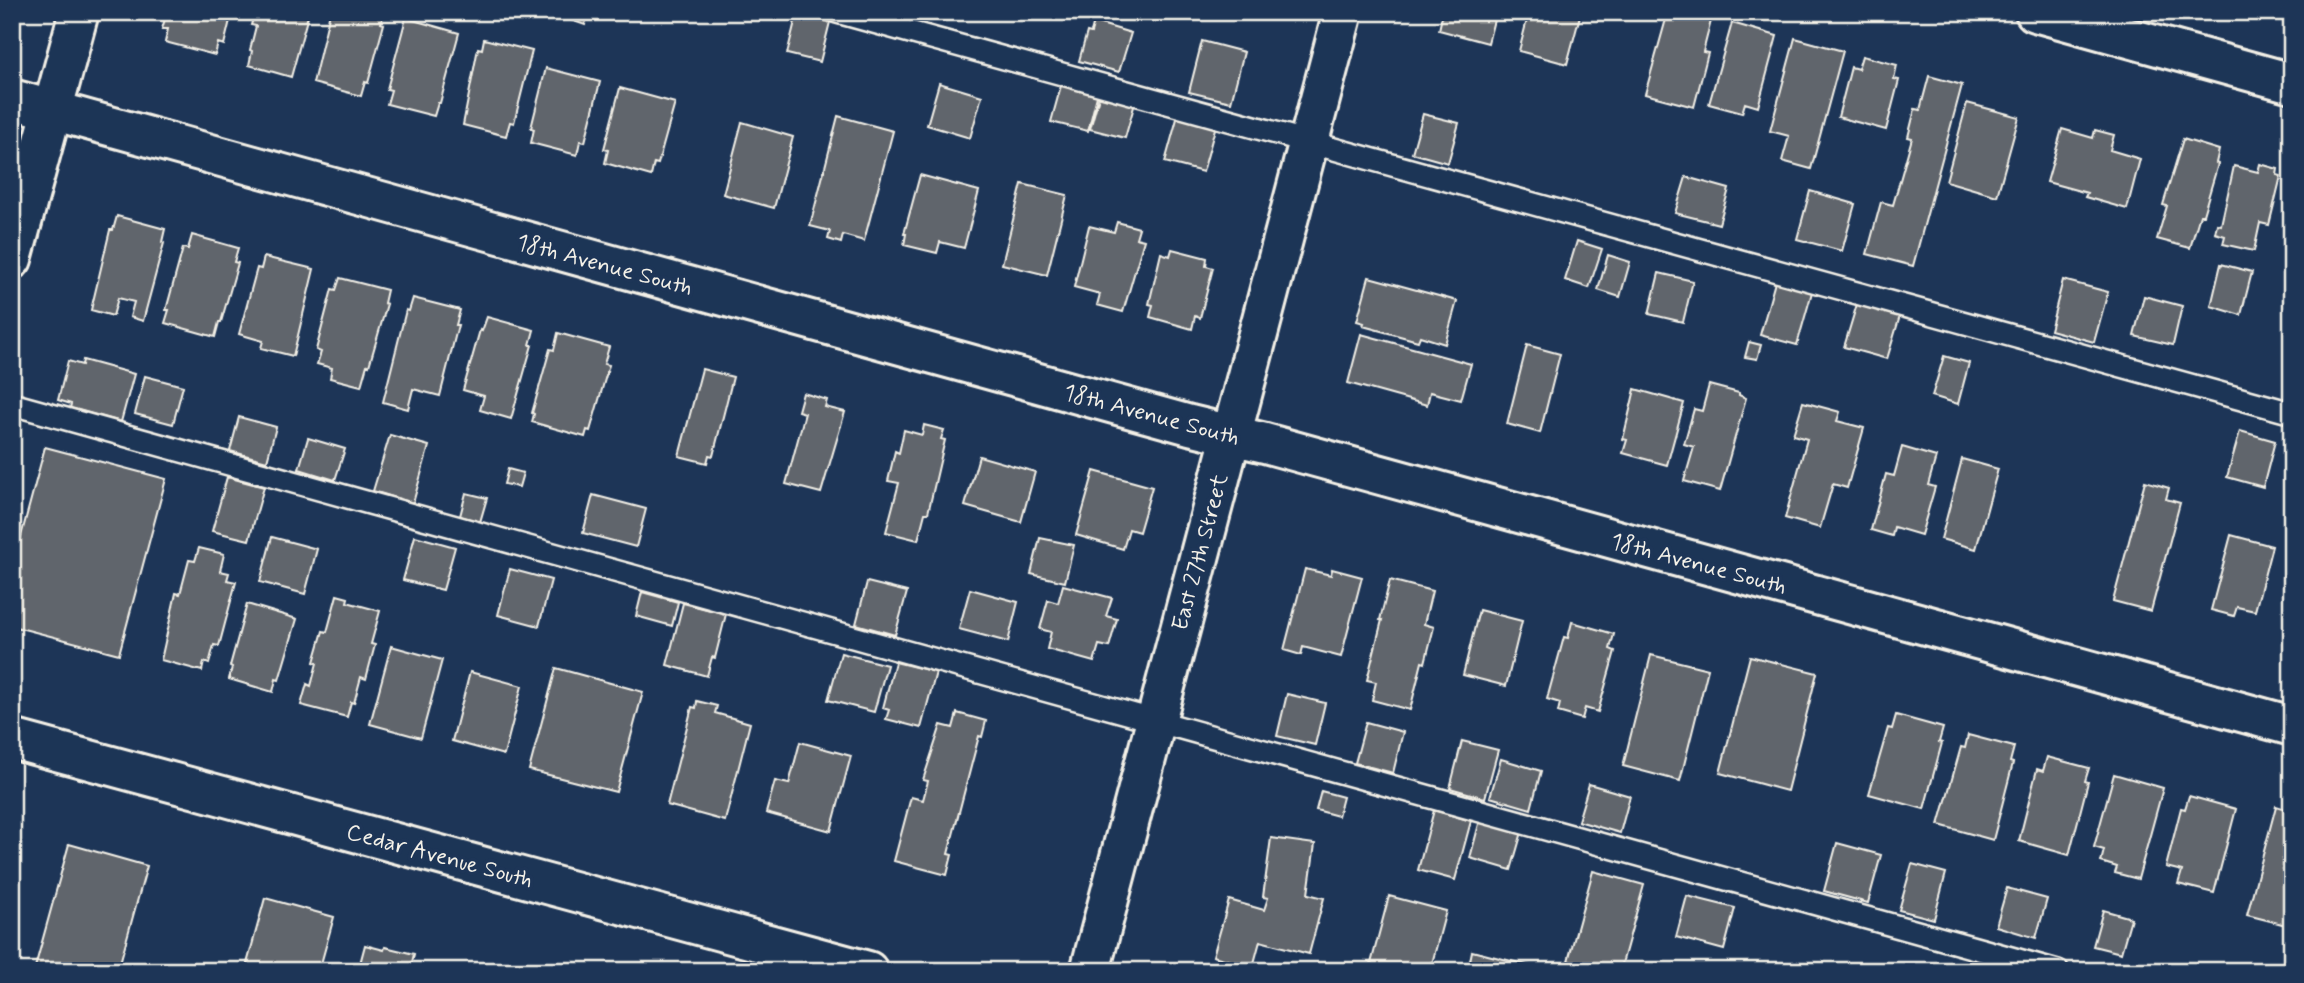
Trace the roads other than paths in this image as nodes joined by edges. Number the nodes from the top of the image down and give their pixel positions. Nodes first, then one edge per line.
1 (79, 12) edge
2 (837, 12) edge
3 (1343, 12) edge
4 (2035, 12) edge
5 (2292, 83) edge
6 (12, 99) edge
7 (53, 111) junction
8 (1310, 141) junction
9 (12, 259) edge
10 (12, 404) edge
11 (2292, 413) edge
12 (1231, 434) junction
13 (1155, 720) junction
14 (2292, 726) edge
15 (12, 739) edge
16 (868, 971) edge
17 (1090, 971) edge
18 (2058, 971) edge

1 - 7 street
2 - 8 lane
3 - 8 street, East 27th Street
4 - 5 street
6 - 7 street, 18th Avenue South
7 - 9 street
7 - 12 street, 18th Avenue South
8 - 11 lane
8 - 12 street, East 27th Street
10 - 13 lane
12 - 13 street, East 27th Street
12 - 14 street, 18th Avenue South
13 - 17 street, East 27th Street
13 - 18 lane
15 - 16 street, Cedar Avenue South

